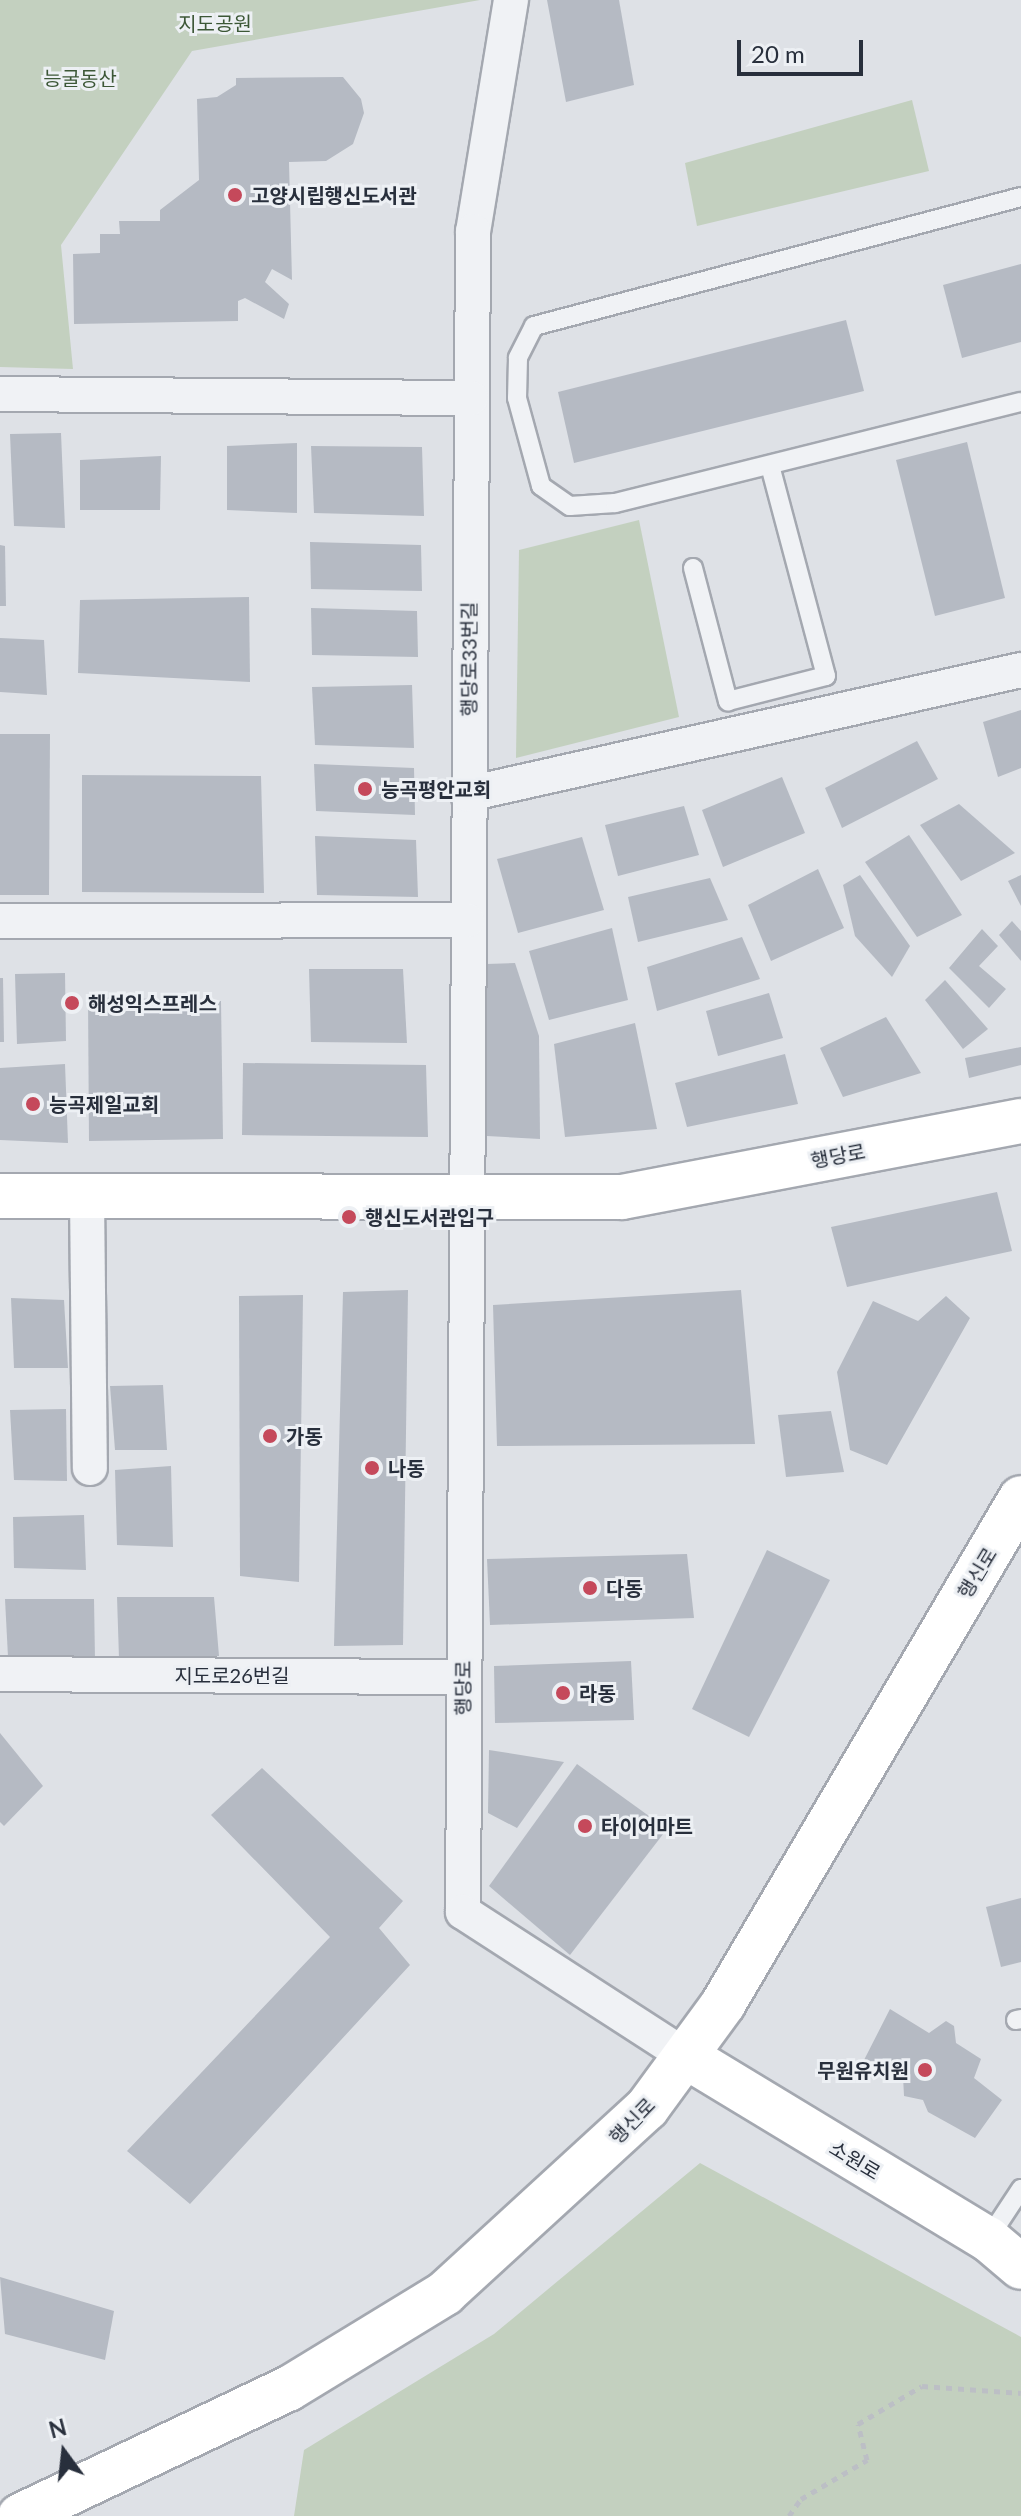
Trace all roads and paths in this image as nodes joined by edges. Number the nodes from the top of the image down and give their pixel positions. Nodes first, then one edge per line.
1 (511, 0) edge
2 (1021, 197) edge
3 (0, 394) edge
4 (471, 398) junction
5 (1021, 402) edge
6 (770, 465) junction
7 (693, 568) dead end
8 (1021, 670) edge
9 (468, 794) junction
10 (467, 920) junction
11 (0, 921) edge
12 (1021, 1121) edge
13 (0, 1196) edge
14 (87, 1196) junction
15 (464, 1197) junction
16 (90, 1468) dead end
17 (1021, 1498) edge
18 (0, 1674) edge
19 (463, 1677) junction
20 (687, 2057) junction
21 (1021, 2189) edge
22 (988, 2239) junction
23 (1021, 2267) edge
24 (1021, 2393) edge
25 (20, 2516) edge
26 (789, 2516) edge

1 - 4 street, 행당로33번길
2 - 6 lane
3 - 4 street
4 - 9 street, 행당로33번길
5 - 6 lane
6 - 7 lane
8 - 9 street
9 - 10 street, 행당로33번길
10 - 11 street
10 - 15 street, 행당로33번길
12 - 15 main road, 행당로
13 - 14 main road, 행당로
14 - 15 main road, 행당로
14 - 16 street
15 - 19 street, 행당로
17 - 20 main road, 행신로
18 - 19 street, 지도로26번길
19 - 20 street, 행당로
20 - 22 main road, 소원로
20 - 25 main road, 행신로
21 - 22 lane
22 - 23 main road, 소원로
24 - 26 path

